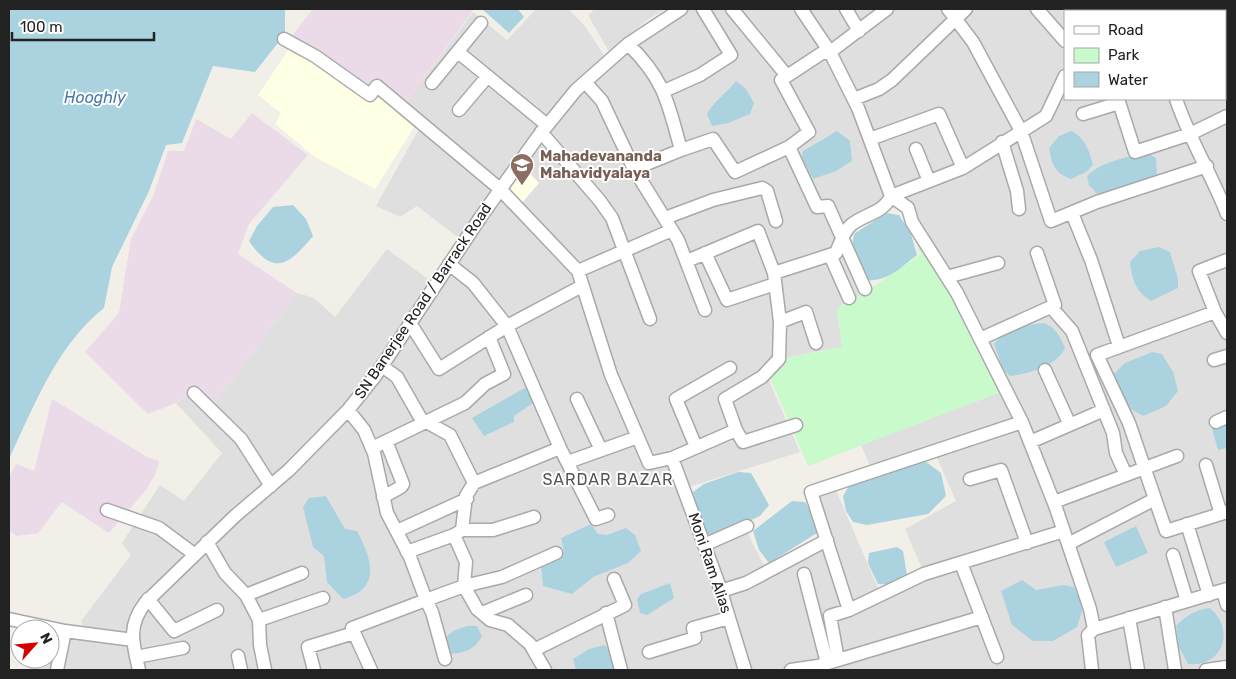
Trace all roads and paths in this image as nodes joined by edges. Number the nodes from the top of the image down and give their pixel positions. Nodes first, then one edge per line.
1 (682, 9) edge
2 (703, 9) edge
3 (732, 9) edge
4 (801, 9) edge
5 (846, 9) edge
6 (888, 9) edge
7 (966, 9) edge
8 (1037, 9) edge
9 (952, 14) edge
10 (482, 23) dead end
11 (859, 31) junction
12 (284, 39) dead end
13 (1064, 40) edge
14 (628, 44) junction
15 (458, 52) junction
16 (830, 52) junction
17 (787, 76) junction
18 (487, 77) junction
19 (1064, 78) edge
20 (585, 82) junction
21 (432, 83) dead end
22 (664, 91) junction
23 (854, 100) junction
24 (1176, 100) edge
25 (1118, 101) edge
26 (459, 110) dead end
27 (1083, 114) dead end
28 (1227, 116) edge
29 (544, 128) junction
30 (1021, 131) junction
31 (1190, 134) junction
32 (870, 139) junction
33 (1002, 142) junction
34 (788, 147) junction
35 (916, 149) dead end
36 (681, 150) junction
37 (1207, 166) junction
38 (963, 168) junction
39 (634, 169) junction
40 (929, 181) junction
41 (1223, 188) edge
42 (500, 189) junction
43 (891, 196) junction
44 (1019, 209) dead end
45 (1072, 213) junction
46 (1227, 214) edge
47 (666, 218) junction
48 (776, 221) dead end
49 (672, 230) junction
50 (842, 239) junction
51 (623, 249) junction
52 (705, 252) junction
53 (1037, 253) dead end
54 (830, 255) junction
55 (1227, 260) edge
56 (687, 261) junction
57 (998, 263) dead end
58 (449, 264) junction
59 (578, 271) junction
60 (947, 277) junction
61 (774, 278) junction
62 (582, 286) junction
63 (866, 289) dead end
64 (849, 298) dead end
65 (1051, 308) junction
66 (704, 310) dead end
67 (1215, 312) junction
68 (650, 319) dead end
69 (780, 322) junction
70 (410, 323) junction
71 (507, 326) junction
72 (1227, 333) edge
73 (489, 337) junction
74 (980, 339) junction
75 (816, 342) dead end
76 (1118, 346) junction
77 (1227, 356) edge
78 (1214, 360) dead end
79 (382, 366) junction
80 (730, 368) dead end
81 (1045, 370) dead end
82 (194, 393) dead end
83 (577, 399) dead end
84 (348, 410) junction
85 (1104, 410) junction
86 (426, 422) junction
87 (1022, 422) junction
88 (1069, 423) junction
89 (796, 425) dead end
90 (736, 430) junction
91 (638, 437) junction
92 (386, 441) junction
93 (1030, 442) junction
94 (696, 447) junction
95 (372, 448) junction
96 (560, 448) junction
97 (600, 450) junction
98 (1177, 456) dead end
99 (672, 458) junction
100 (568, 462) junction
101 (1206, 465) dead end
102 (1145, 467) junction
103 (1126, 475) junction
104 (970, 479) dead end
105 (474, 483) junction
106 (271, 486) junction
107 (383, 497) junction
108 (466, 499) junction
109 (1156, 499) junction
110 (1054, 502) junction
111 (107, 510) dead end
112 (1224, 513) edge
113 (608, 515) dead end
114 (534, 516) dead end
115 (1187, 524) junction
116 (747, 526) dead end
117 (397, 531) junction
118 (1064, 531) junction
119 (458, 533) junction
120 (827, 540) junction
121 (206, 542) junction
122 (1027, 543) junction
123 (1068, 544) junction
124 (704, 545) junction
125 (407, 552) junction
126 (556, 553) dead end
127 (194, 554) junction
128 (1173, 555) dead end
129 (961, 564) junction
130 (302, 573) dead end
131 (804, 574) dead end
132 (614, 578) dead end
133 (464, 586) junction
134 (1225, 590) edge
135 (720, 591) junction
136 (246, 595) junction
137 (526, 595) dead end
138 (1209, 595) junction
139 (323, 598) dead end
140 (148, 599) junction
141 (426, 600) junction
142 (1187, 601) junction
143 (1227, 605) edge
144 (1165, 607) junction
145 (217, 610) dead end
146 (849, 610) junction
147 (482, 613) junction
148 (606, 613) junction
149 (982, 617) junction
150 (729, 618) junction
151 (1129, 618) junction
152 (9, 619) edge
153 (259, 620) junction
154 (1094, 629) junction
155 (65, 631) junction
156 (354, 633) junction
157 (133, 640) junction
158 (183, 648) dead end
159 (534, 650) junction
160 (649, 652) dead end
161 (238, 656) dead end
162 (136, 657) junction
163 (997, 657) dead end
164 (445, 659) dead end
165 (826, 665) edge
166 (1227, 667) edge
167 (57, 670) edge
168 (139, 670) edge
169 (242, 670) edge
170 (265, 670) edge
171 (314, 670) edge
172 (371, 670) edge
173 (545, 670) edge
174 (621, 670) edge
175 (745, 670) edge
176 (791, 670) edge
177 (1092, 670) edge
178 (1138, 670) edge
179 (1175, 670) edge
180 (1209, 670) edge

1 - 14 street, SN Banerjee Road / Barrack Road
2 - 22 street
3 - 17 street
4 - 16 street
5 - 11 street
6 - 11 street
7 - 9 street
8 - 13 street
9 - 23 street
9 - 30 street
10 - 15 street
11 - 16 street
12 - 42 street
14 - 20 street, SN Banerjee Road / Barrack Road
14 - 22 street
15 - 18 street
15 - 21 street
16 - 17 street
16 - 23 street
17 - 34 street
18 - 26 street
18 - 29 street
19 - 30 street
20 - 29 street, SN Banerjee Road / Barrack Road
20 - 39 street
22 - 36 street
23 - 32 street
24 - 31 street
25 - 27 street
25 - 31 street
28 - 31 street
29 - 42 street, SN Banerjee Road / Barrack Road
29 - 51 street
30 - 33 street
30 - 45 street
31 - 37 street
32 - 38 street
32 - 43 street
33 - 38 street
33 - 44 street
34 - 36 street
34 - 50 street
35 - 40 street
36 - 39 street
37 - 41 street
37 - 45 street
38 - 40 street
39 - 47 street
40 - 43 street
41 - 46 street
42 - 58 street, SN Banerjee Road / Barrack Road
42 - 59 street
43 - 50 street
43 - 60 street
45 - 76 street
47 - 48 street
47 - 49 street
49 - 51 street
49 - 56 street
50 - 54 street
50 - 63 street
51 - 59 street
51 - 68 street
52 - 56 street
52 - 61 street
52 - 61 street
53 - 65 street
54 - 61 street
54 - 64 street
55 - 67 street
56 - 66 street
57 - 60 street
58 - 70 street, SN Banerjee Road / Barrack Road
58 - 71 street
59 - 62 street
60 - 74 street
61 - 69 street
62 - 71 street
62 - 91 street
65 - 74 street
65 - 85 street
67 - 72 street
67 - 76 street
69 - 75 street
69 - 90 street
70 - 73 street
70 - 79 street, SN Banerjee Road / Barrack Road
71 - 73 street
71 - 96 street
73 - 86 street
74 - 87 street
76 - 102 street
77 - 78 street
79 - 84 street, SN Banerjee Road / Barrack Road
79 - 86 street
80 - 94 street
81 - 88 street
82 - 106 street
83 - 97 street
84 - 95 street
84 - 106 street, SN Banerjee Road / Barrack Road
85 - 88 street
85 - 103 street
86 - 92 street
86 - 105 street
87 - 93 street
87 - 120 street
88 - 93 street
89 - 90 street
90 - 94 street
91 - 97 street
91 - 99 street
92 - 95 street
92 - 107 street
93 - 110 street
94 - 99 street
95 - 107 street
96 - 100 street
96 - 105 street
97 - 100 street
98 - 102 street
99 - 124 street, Moni Ram Alias
100 - 113 street
101 - 112 street
102 - 103 street
102 - 109 street
103 - 110 street
104 - 122 street
105 - 108 street
106 - 121 street, SN Banerjee Road / Barrack Road
107 - 117 street
108 - 117 street
108 - 119 street
109 - 115 street
109 - 123 street
110 - 118 street
111 - 127 street
112 - 115 street
114 - 119 street
115 - 138 street
116 - 124 street
117 - 125 street
118 - 122 street
118 - 123 street
119 - 125 street
119 - 133 street
120 - 135 street
120 - 146 street
121 - 127 street, SN Banerjee Road / Barrack Road
121 - 136 street
122 - 129 street
123 - 154 street
124 - 135 street, Moni Ram Alias
125 - 141 street
126 - 133 street
127 - 140 street, SN Banerjee Road / Barrack Road
128 - 142 street
129 - 146 street
129 - 149 street
130 - 136 street
131 - 165 street
132 - 148 street
133 - 141 street
133 - 147 street
134 - 138 street
134 - 143 street
135 - 150 street, Moni Ram Alias
136 - 153 street
137 - 147 street
138 - 142 street
139 - 153 street
140 - 145 street
140 - 157 street, SN Banerjee Road / Barrack Road
141 - 156 street
141 - 164 street
142 - 144 street
144 - 151 street
144 - 179 street
146 - 165 street
147 - 159 street
148 - 159 street
148 - 174 street
149 - 163 street
149 - 165 street
150 - 160 street
150 - 175 street, Moni Ram Alias
151 - 154 street
151 - 178 street
152 - 155 street
153 - 170 street
154 - 177 street
155 - 157 street
155 - 167 street
156 - 171 street
156 - 172 street
157 - 162 street, SN Banerjee Road / Barrack Road
158 - 162 street
159 - 173 street
161 - 169 street
162 - 168 street, SN Banerjee Road / Barrack Road
165 - 176 street
166 - 180 street

